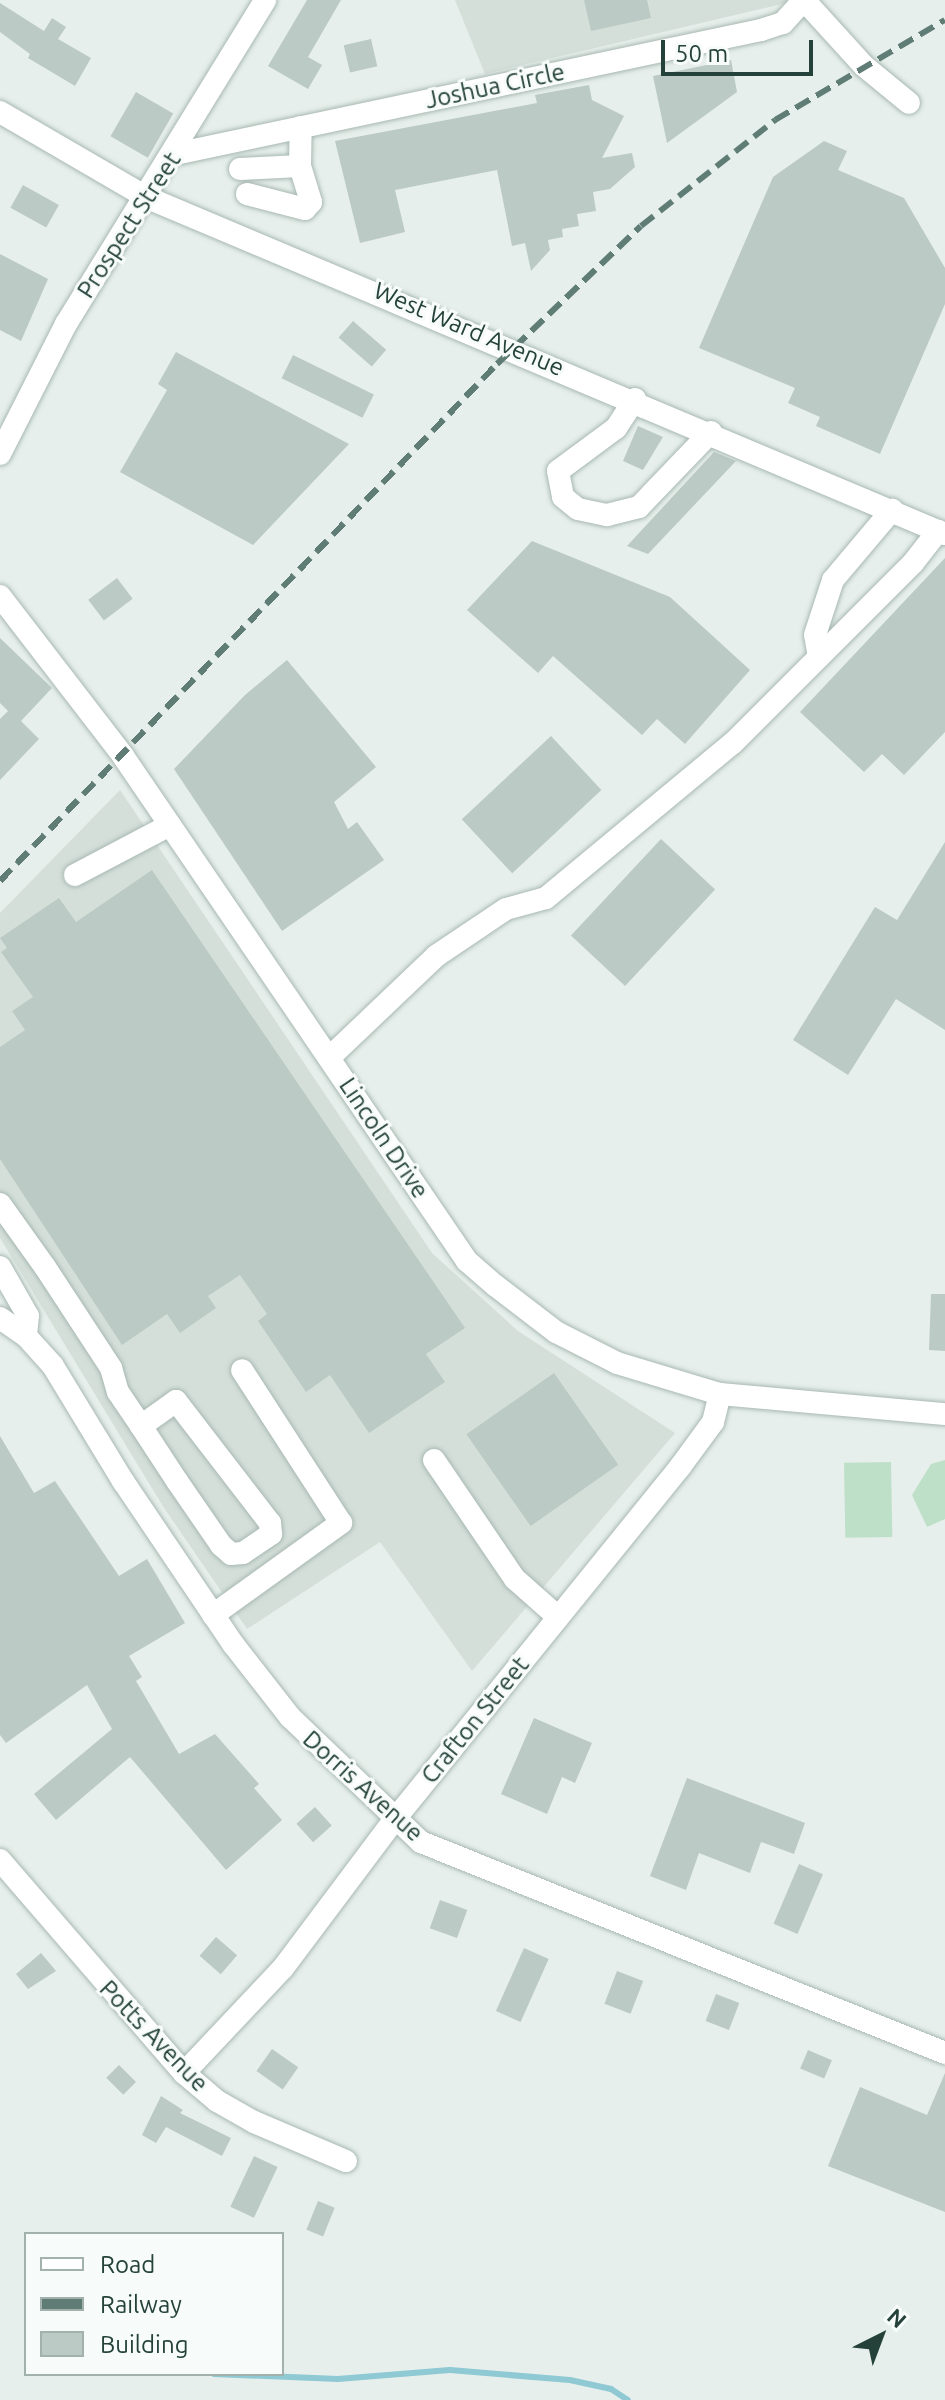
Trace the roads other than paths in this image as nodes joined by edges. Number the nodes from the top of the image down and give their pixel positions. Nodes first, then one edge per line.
1 (265, 0) edge
2 (804, 0) edge
3 (909, 103) dead end
4 (0, 112) edge
5 (301, 127) junction
6 (235, 142) junction
7 (175, 154) junction
8 (300, 166) junction
9 (240, 169) junction
10 (247, 194) junction
11 (148, 198) junction
12 (238, 232) junction
13 (635, 399) junction
14 (711, 432) junction
15 (1, 447) edge
16 (892, 510) junction
17 (942, 532) edge
18 (0, 596) edge
19 (819, 657) junction
20 (170, 825) junction
21 (75, 875) dead end
22 (329, 1058) junction
23 (0, 1204) edge
24 (0, 1267) edge
25 (0, 1318) edge
26 (26, 1336) junction
27 (242, 1370) dead end
28 (720, 1394) junction
29 (945, 1414) edge
30 (141, 1426) junction
31 (434, 1460) dead end
32 (256, 1547) junction
33 (273, 1571) junction
34 (213, 1615) junction
35 (558, 1617) junction
36 (395, 1819) junction
37 (0, 1860) edge
38 (945, 2053) edge
39 (184, 2073) junction
40 (346, 2161) dead end

1 - 7 street, Prospect Street
2 - 3 street, Joshua Circle
2 - 5 street, Joshua Circle
4 - 11 street, West Ward Avenue
5 - 6 street, Joshua Circle
5 - 8 street
6 - 7 street, Joshua Circle
6 - 9 street
7 - 11 street, Prospect Street
8 - 9 street
8 - 10 street
9 - 10 street
10 - 12 street
11 - 12 street, West Ward Avenue
11 - 15 street, Prospect Street
12 - 13 street, West Ward Avenue
13 - 14 street, West Ward Avenue
13 - 14 street
14 - 16 street, West Ward Avenue
16 - 17 street, West Ward Avenue
16 - 19 street
17 - 19 street
18 - 20 street, Lincoln Drive
19 - 22 street
20 - 21 street
20 - 22 street, Lincoln Drive
22 - 28 street, Lincoln Drive
23 - 30 street
24 - 26 street
25 - 26 street, Dorris Avenue
26 - 34 street, Dorris Avenue
27 - 33 street
28 - 29 street, Lincoln Drive
28 - 35 street, Crafton Street
30 - 32 street
30 - 32 street
31 - 35 street
32 - 33 street
33 - 34 street
34 - 36 street, Dorris Avenue
35 - 36 street, Crafton Street
36 - 38 street, Dorris Avenue
36 - 39 street, Crafton Street
37 - 39 street, Potts Avenue
39 - 40 street, Potts Avenue

